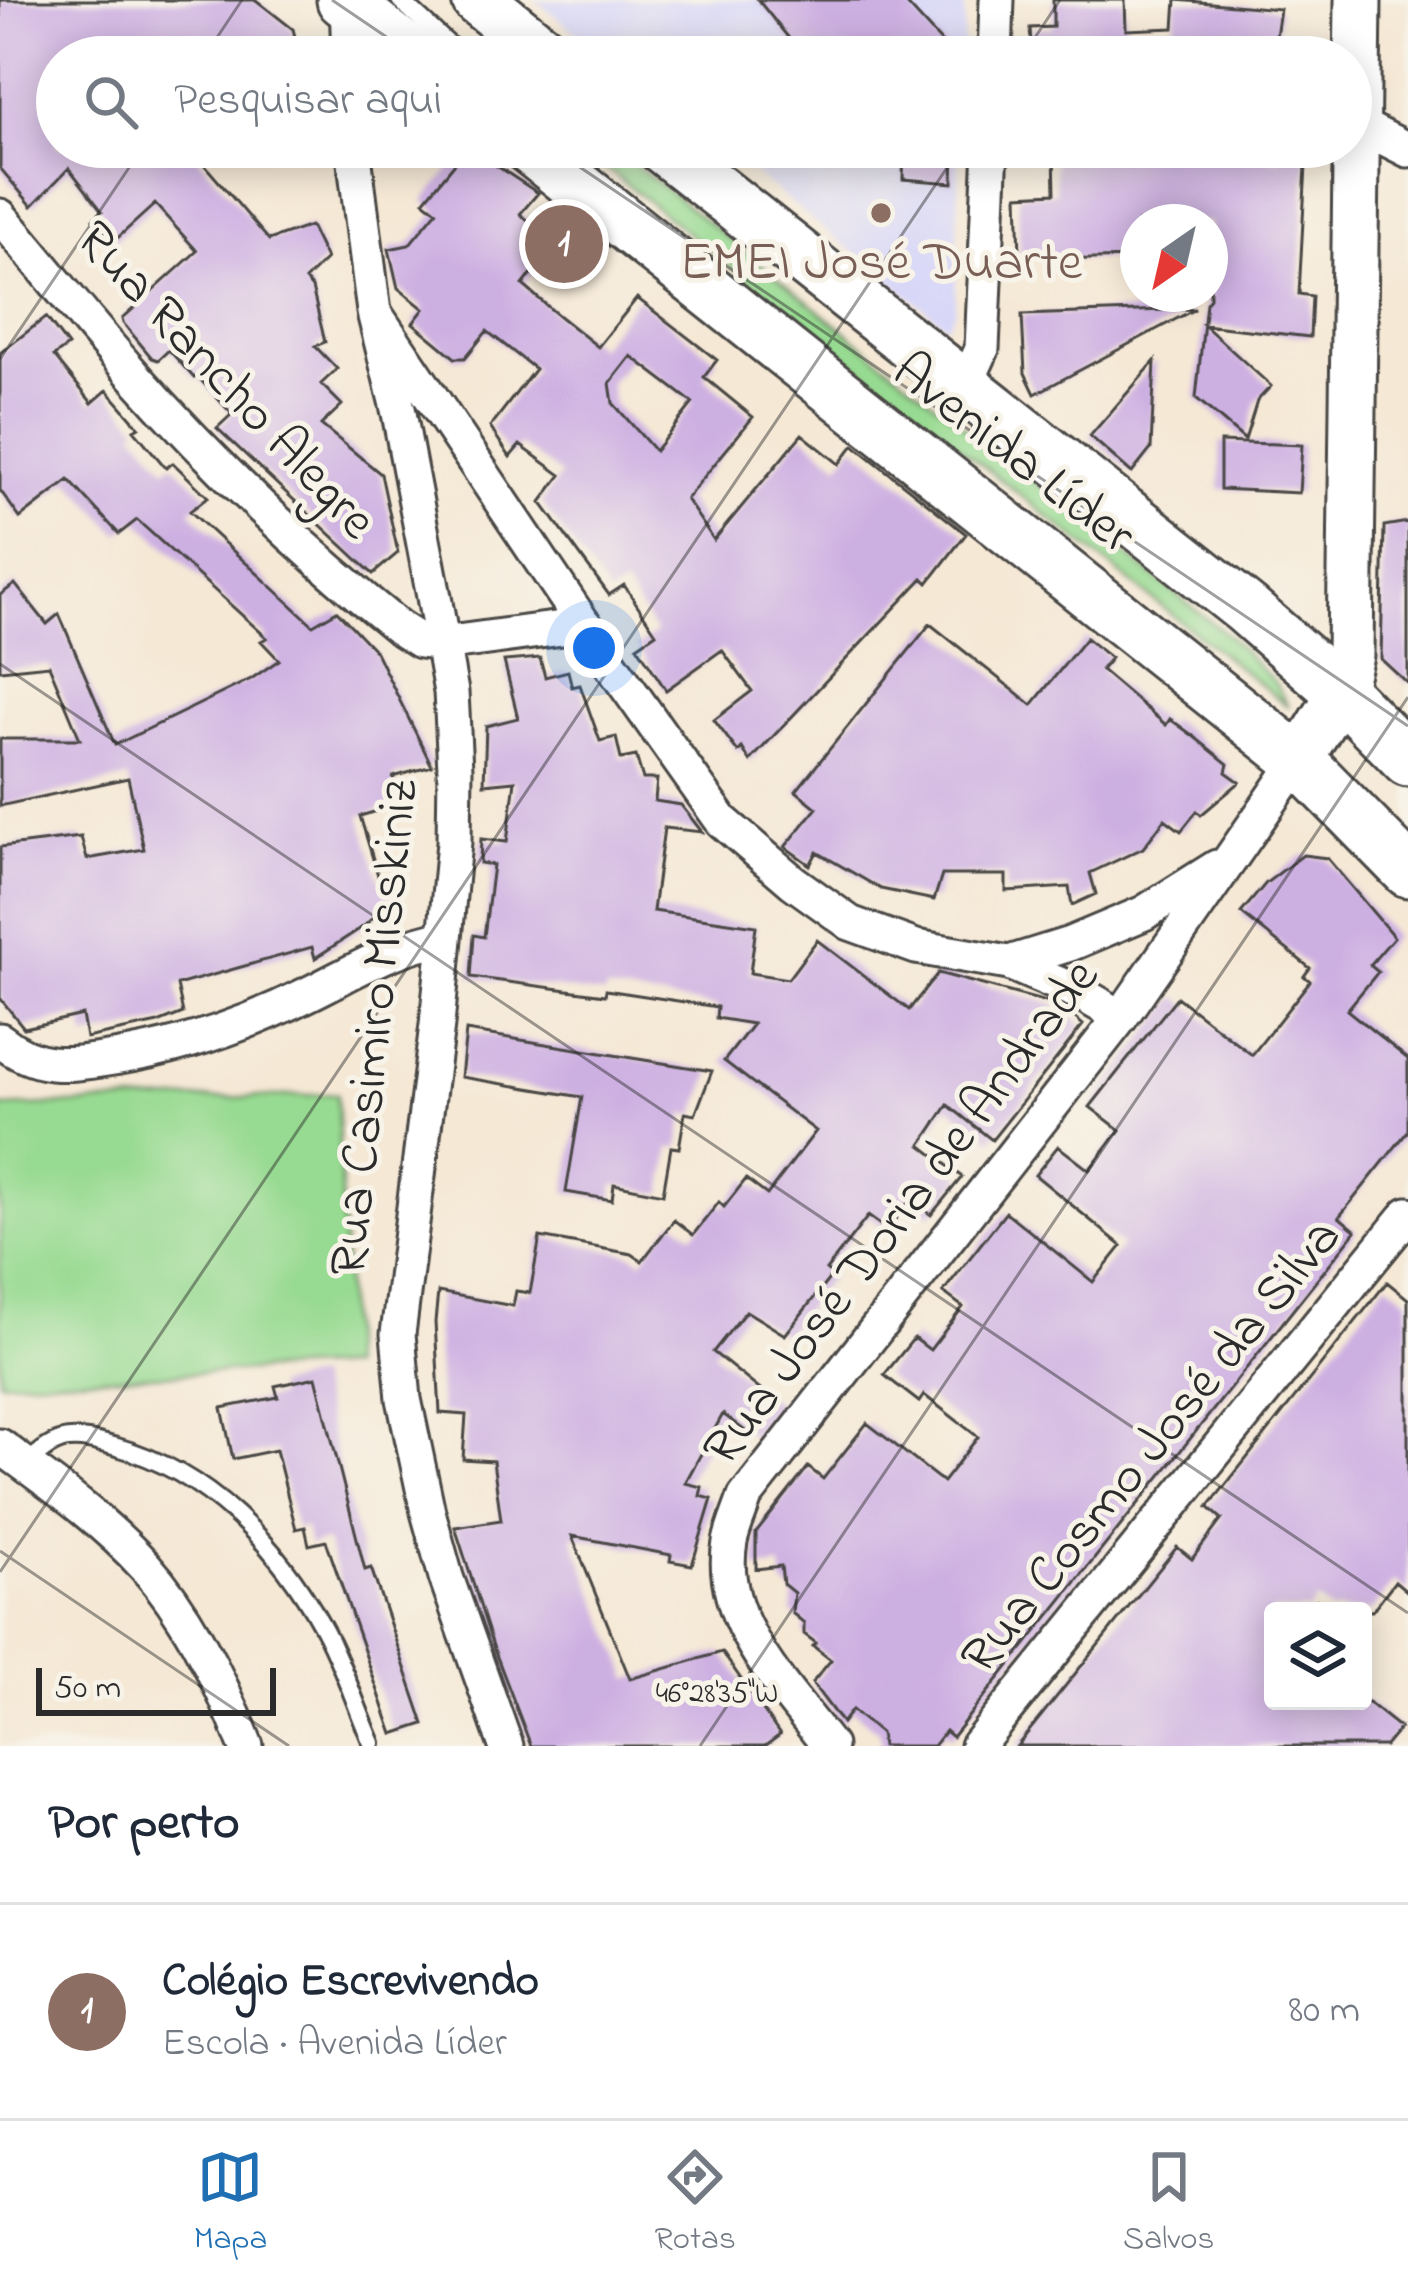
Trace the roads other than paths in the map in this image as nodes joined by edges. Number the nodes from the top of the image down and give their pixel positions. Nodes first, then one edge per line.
1 (400, 0) edge
2 (478, 0) edge
3 (997, 0) edge
4 (1358, 0) edge
5 (345, 2) edge
6 (347, 36) edge
7 (388, 36) edge
8 (439, 36) edge
9 (523, 36) edge
10 (995, 36) edge
11 (1357, 36) edge
12 (1372, 132) edge
13 (1408, 150) edge
14 (356, 168) edge
15 (559, 168) edge
16 (688, 168) edge
17 (990, 168) edge
18 (1355, 168) edge
19 (0, 216) edge
20 (374, 312) junction
21 (964, 389) junction
22 (585, 625) junction
23 (442, 644) junction
24 (1341, 692) junction
25 (1299, 760) junction
26 (1408, 760) edge
27 (1229, 859) junction
28 (1408, 872) edge
29 (445, 938) junction
30 (1009, 963) junction
31 (1121, 1017) junction
32 (0, 1040) edge
33 (1408, 1214) edge
34 (13, 1455) edge
35 (372, 1743) dead end
36 (246, 1746) edge
37 (506, 1746) edge
38 (829, 1746) edge
39 (977, 1746) edge

1 - 8 lane
2 - 9 main road
3 - 10 street
4 - 11 main road
5 - 6 street
5 - 7 main road
12 - 13 street
14 - 20 street, Rua Casimiro Misskiniz
15 - 25 main road, Avenida Líder
16 - 21 main road, Avenida Líder
17 - 21 street
18 - 24 main road
19 - 23 street, Rua Rancho Alegre
20 - 22 street
20 - 23 street, Rua Casimiro Misskiniz
21 - 24 main road, Avenida Líder
22 - 23 street
22 - 30 street
23 - 29 street, Rua Casimiro Misskiniz
24 - 25 main road
24 - 26 main road, Avenida Líder
25 - 27 street, Rua José Doria de Andrade
25 - 28 main road, Avenida Líder
27 - 30 street
27 - 31 street, Rua José Doria de Andrade
29 - 32 street
29 - 37 street, Rua Casimiro Misskiniz
30 - 31 street
31 - 38 street, Rua José Doria de Andrade
33 - 39 street, Rua Cosmo José da Silva
34 - 35 lane
34 - 36 street

